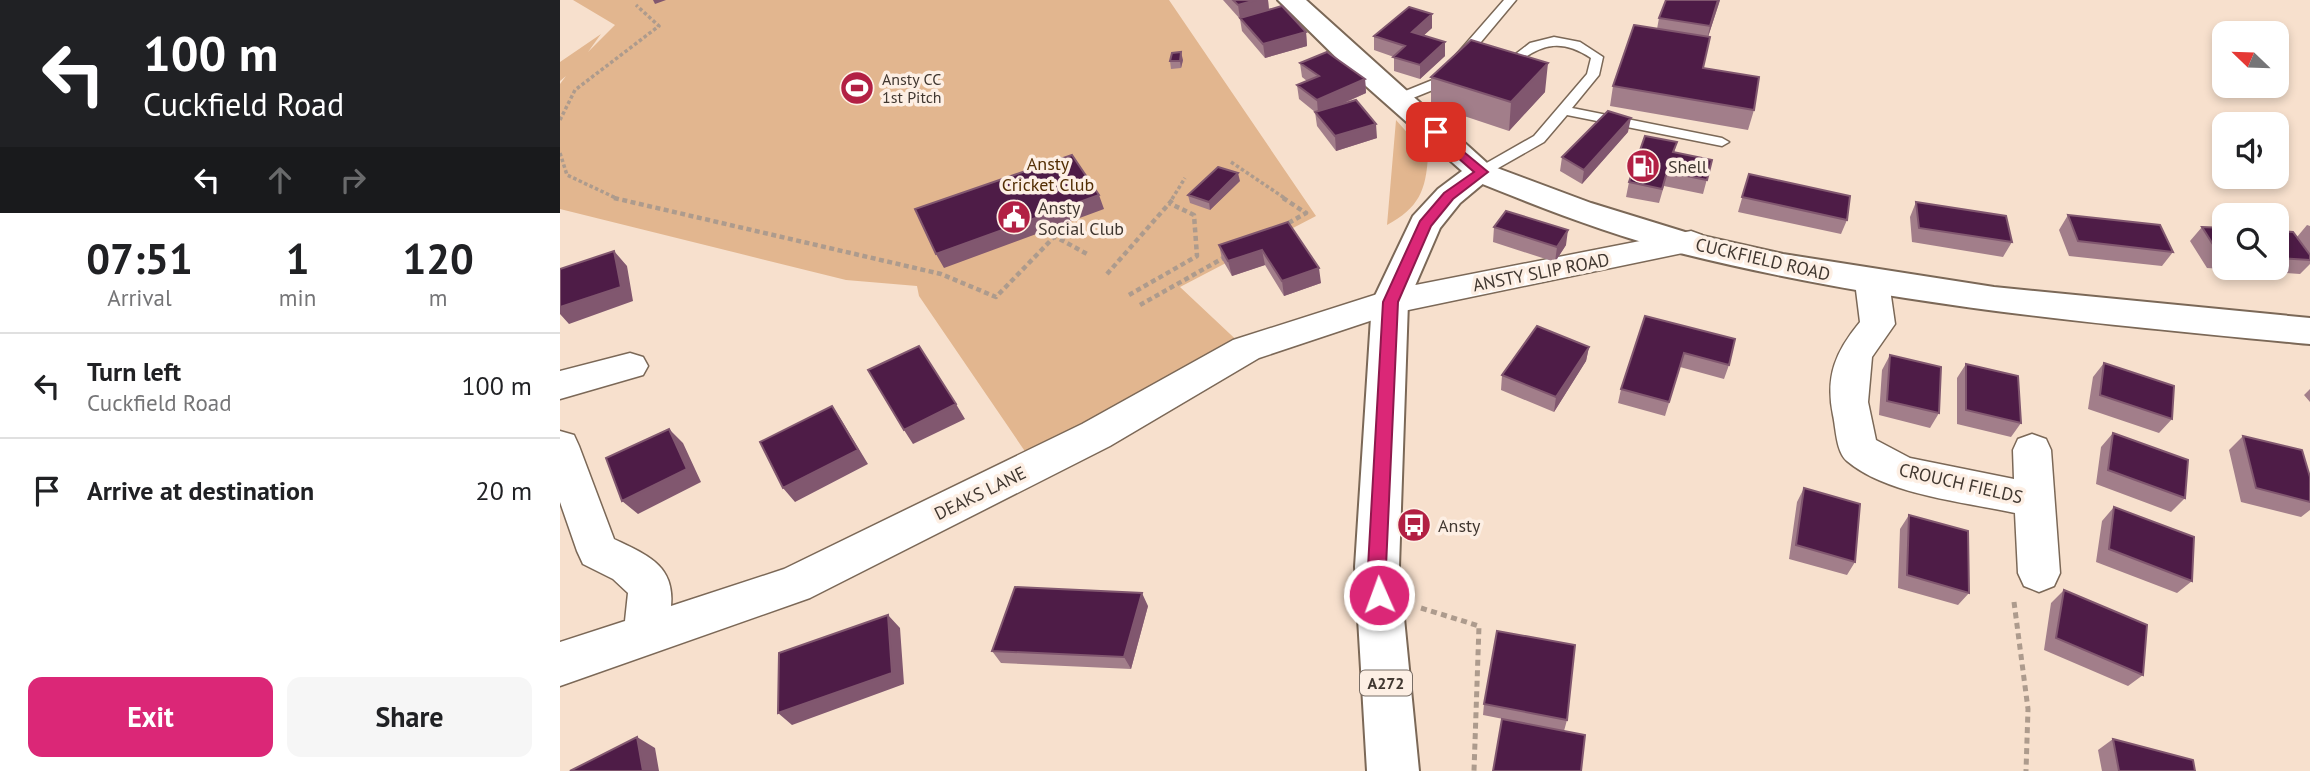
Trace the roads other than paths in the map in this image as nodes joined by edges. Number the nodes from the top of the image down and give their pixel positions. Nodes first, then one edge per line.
1 (1290, 0) edge
2 (1510, 0) edge
3 (1514, 60) edge
4 (1398, 99) junction
5 (1564, 110) junction
6 (1722, 142) dead end
7 (1482, 172) junction
8 (1691, 242) junction
9 (1872, 282) junction
10 (1390, 302) junction
11 (2310, 331) edge
12 (630, 366) dead end
13 (560, 384) edge
14 (560, 446) edge
15 (2032, 450) dead end
16 (2033, 500) junction
17 (2039, 573) road end
18 (645, 636) junction
19 (560, 664) edge
20 (1393, 771) edge

1 - 4 main road, CUCKFIELD ROAD
2 - 4 lane
3 - 5 lane
4 - 7 main road, CUCKFIELD ROAD
5 - 6 lane
5 - 7 lane
7 - 8 main road, CUCKFIELD ROAD
7 - 10 main road, A272
8 - 9 main road, CUCKFIELD ROAD
8 - 10 street, ANSTY SLIP ROAD
9 - 11 main road, CUCKFIELD ROAD
9 - 16 street, CROUCH FIELDS
10 - 18 street, DEAKS LANE
10 - 20 main road, A272
12 - 13 street
14 - 18 street
15 - 16 street, CROUCH FIELDS
16 - 17 street, CROUCH FIELDS
18 - 19 street, DEAKS LANE

